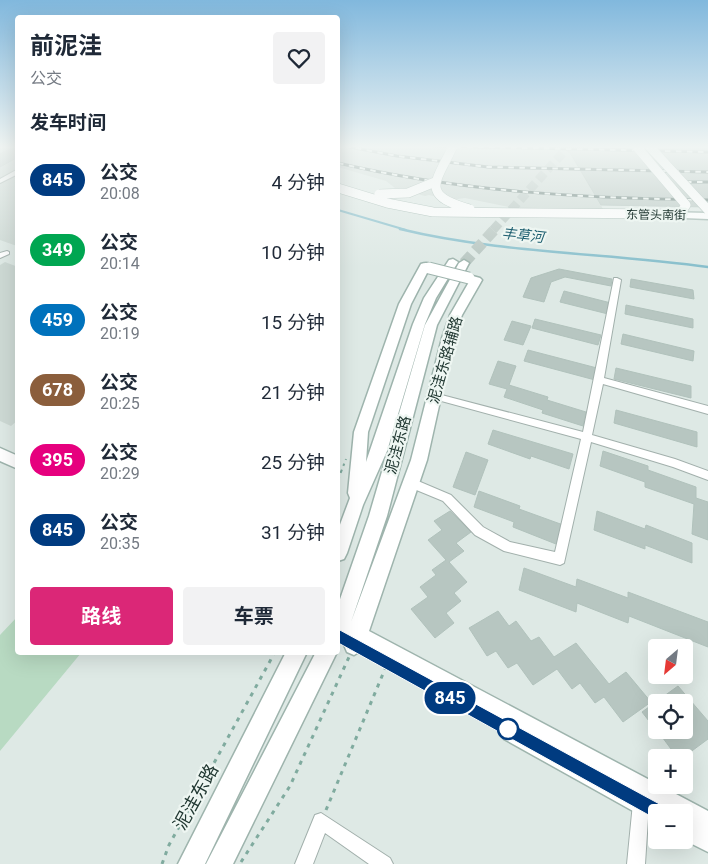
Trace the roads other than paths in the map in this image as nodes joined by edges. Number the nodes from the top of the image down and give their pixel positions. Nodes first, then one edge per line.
1 (346, 186) edge
2 (429, 186) edge
3 (436, 186) edge
4 (671, 186) edge
5 (686, 186) edge
6 (340, 189) edge
7 (708, 210) edge
8 (533, 213) junction
9 (651, 214) junction
10 (708, 216) edge
11 (462, 267) junction
12 (617, 280) dead end
13 (599, 380) junction
14 (434, 396) junction
15 (708, 410) edge
16 (587, 437) junction
17 (0, 445) edge
18 (15, 452) edge
19 (0, 454) edge
20 (15, 462) edge
21 (708, 476) edge
22 (418, 486) dead end
23 (355, 505) junction
24 (340, 547) edge
25 (344, 633) edge
26 (296, 655) edge
27 (325, 655) edge
28 (648, 806) edge
29 (648, 815) edge
30 (708, 825) edge
31 (693, 831) edge
32 (708, 839) edge
33 (191, 864) edge
34 (219, 864) edge
35 (304, 864) edge
36 (384, 864) edge
37 (636, 864) edge

1 - 2 main road, bridge
3 - 8 main road, bridge
4 - 9 main road, bridge
5 - 7 main road, 东管头南街, bridge
6 - 8 main road, 东管头南街, bridge
8 - 9 main road, 东管头南街, bridge
9 - 10 main road, 东管头南街, bridge
11 - 14 main road, 泥洼东路辅路
11 - 23 main road, 泥洼东路
11 - 23 main road, bridge
11 - 25 main road, 泥洼东路
12 - 13 street
13 - 15 street
13 - 16 street
14 - 16 street
14 - 25 main road, 泥洼东路辅路
16 - 21 street
16 - 22 street
17 - 18 main road
19 - 20 main road
23 - 24 main road, 泥洼东路
25 - 28 main road
25 - 30 main road
26 - 33 main road, 泥洼东路
27 - 34 main road
29 - 37 street
31 - 32 main road
35 - 36 street

